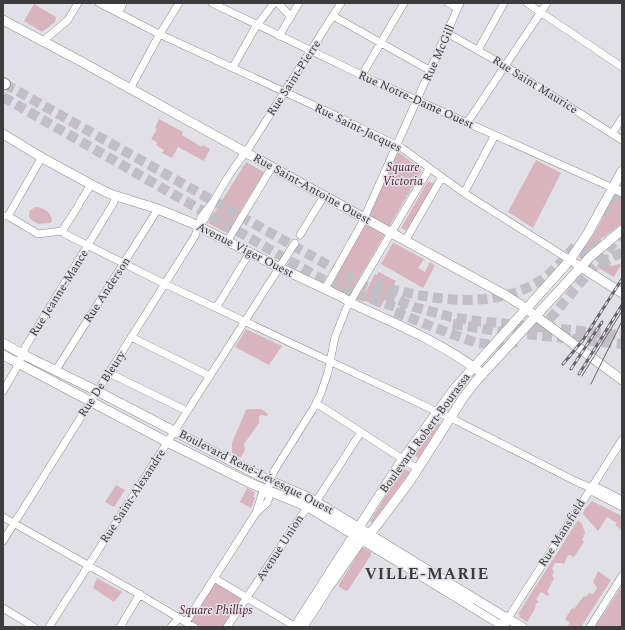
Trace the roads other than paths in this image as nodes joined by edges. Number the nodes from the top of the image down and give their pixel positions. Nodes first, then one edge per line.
1 (78, 3) edge
2 (99, 3) edge
3 (112, 3) edge
4 (123, 3) edge
5 (127, 3) edge
6 (179, 3) edge
7 (212, 3) edge
8 (274, 3) edge
9 (278, 3) edge
10 (299, 3) edge
11 (341, 3) edge
12 (404, 3) edge
13 (448, 3) edge
14 (504, 3) edge
15 (526, 3) edge
16 (547, 3) edge
17 (459, 5) edge
18 (540, 13) junction
19 (122, 15) junction
20 (333, 16) junction
21 (291, 17) junction
22 (3, 20) edge
23 (257, 25) junction
24 (447, 33) junction
25 (160, 35) junction
26 (279, 36) junction
27 (43, 41) junction
28 (381, 43) junction
29 (478, 50) junction
30 (311, 51) junction
31 (504, 65) junction
32 (232, 67) junction
33 (622, 67) edge
34 (431, 71) junction
35 (362, 75) junction
36 (130, 89) junction
37 (284, 92) junction
38 (418, 101) junction
39 (622, 118) edge
40 (467, 123) junction
41 (3, 134) edge
42 (612, 134) junction
43 (495, 136) junction
44 (622, 140) edge
45 (396, 146) junction
46 (245, 152) junction
47 (42, 158) junction
48 (272, 167) junction
49 (429, 169) junction
50 (622, 171) edge
51 (442, 177) junction
52 (91, 185) junction
53 (613, 188) junction
54 (622, 192) edge
55 (464, 193) junction
56 (116, 196) junction
57 (324, 196) junction
58 (213, 202) joint
59 (158, 209) junction
60 (6, 216) edge
61 (364, 218) junction
62 (198, 229) junction
63 (622, 230) edge
64 (62, 231) junction
65 (391, 233) junction
66 (300, 235) dead end
67 (228, 240) junction
68 (405, 241) junction
69 (295, 243) dead end
70 (87, 246) junction
71 (250, 252) junction
72 (570, 260) junction
73 (124, 263) junction
74 (581, 266) junction
75 (279, 267) junction
76 (165, 284) junction
77 (325, 289) junction
78 (622, 293) edge
79 (350, 302) junction
80 (216, 308) junction
81 (526, 309) junction
82 (536, 316) junction
83 (244, 322) junction
84 (131, 337) junction
85 (3, 343) edge
86 (23, 354) junction
87 (3, 355) edge
88 (330, 361) junction
89 (18, 364) junction
90 (474, 366) junction
91 (56, 370) junction
92 (109, 373) junction
93 (612, 373) junction
94 (483, 374) junction
95 (210, 376) junction
96 (622, 380) edge
97 (622, 386) edge
98 (3, 391) edge
99 (97, 391) junction
100 (90, 401) junction
101 (316, 403) junction
102 (187, 411) junction
103 (437, 412) junction
104 (451, 418) junction
105 (175, 431) junction
106 (361, 432) junction
107 (622, 440) edge
108 (168, 442) junction
109 (404, 459) junction
110 (418, 469) junction
111 (269, 485) junction
112 (591, 488) junction
113 (622, 500) edge
114 (315, 501) junction
115 (308, 507) junction
116 (622, 507) edge
117 (3, 517) edge
118 (14, 523) junction
119 (356, 531) junction
120 (366, 537) junction
121 (3, 541) edge
122 (88, 565) junction
123 (622, 576) edge
124 (214, 578) junction
125 (140, 594) junction
126 (247, 598) junction
127 (3, 608) edge
128 (179, 618) junction
129 (186, 622) junction
130 (504, 623) edge
131 (34, 627) edge
132 (49, 627) edge
133 (120, 627) edge
134 (171, 627) edge
135 (194, 627) edge
136 (228, 627) edge
137 (296, 627) edge
138 (522, 627) edge
139 (590, 627) edge

1 - 27 street
2 - 19 street, Rue Saint-Jacques
3 - 4 street
5 - 19 street
6 - 25 street
7 - 23 street, Rue Notre-Dame Ouest
8 - 23 street
9 - 21 street
10 - 21 street
11 - 20 street, Rue Saint-Pierre
12 - 28 street
13 - 17 street
14 - 29 street
15 - 18 street
16 - 18 street
17 - 24 street, Rue McGill
18 - 31 street
18 - 33 street
19 - 25 street, Rue Saint-Jacques
20 - 28 street
20 - 30 street, Rue Saint-Pierre
21 - 26 street
22 - 27 main road, Rue Saint-Antoine Ouest
23 - 26 street, Rue Notre-Dame Ouest
23 - 32 street
24 - 29 street, Rue Saint Maurice
24 - 34 street, Rue McGill
25 - 32 street, Rue Saint-Jacques
25 - 36 street
26 - 30 street, Rue Notre-Dame Ouest
27 - 36 main road, Rue Saint-Antoine Ouest
28 - 34 street
28 - 35 street
29 - 31 street, Rue Saint Maurice
30 - 35 street, Rue Notre-Dame Ouest
30 - 37 street, Rue Saint-Pierre
31 - 40 street
31 - 42 street, Rue Saint Maurice
32 - 37 street, Rue Saint-Jacques
34 - 38 street, Rue McGill
35 - 38 street, Rue Notre-Dame Ouest
36 - 46 main road, Rue Saint-Antoine Ouest
37 - 45 street, Rue Saint-Jacques
37 - 46 street, Rue Saint-Pierre
38 - 40 street, Rue Notre-Dame Ouest
38 - 45 street, Rue McGill
39 - 42 street
40 - 43 street, Rue Notre-Dame Ouest
41 - 47 main road, Avenue Viger Ouest
42 - 44 street, Rue Saint Maurice
43 - 53 street, Rue Notre-Dame Ouest
43 - 55 street
45 - 49 street, Rue Saint-Jacques
45 - 61 street, Rue McGill
46 - 48 main road, Rue Saint-Antoine Ouest
46 - 58 street, Rue Saint-Pierre
47 - 52 main road, Avenue Viger Ouest
47 - 60 street
48 - 57 main road, Rue Saint-Antoine Ouest
48 - 67 street
49 - 51 street, Rue Saint-Jacques
49 - 65 street
50 - 53 main road, Boulevard Robert-Bourassa
51 - 55 street, Rue Saint-Jacques
51 - 68 street
52 - 56 main road, Avenue Viger Ouest
52 - 64 street
53 - 54 main road, Rue Notre-Dame Ouest
53 - 72 main road, Boulevard Robert-Bourassa
55 - 72 street, Rue Saint-Jacques
56 - 59 main road, Avenue Viger Ouest
56 - 70 street, Rue Jeanne-Mance
57 - 61 main road, Rue Saint-Antoine Ouest
57 - 66 street
58 - 62 street, Rue De Bleury
59 - 62 main road, Avenue Viger Ouest
59 - 73 street, Rue Anderson
60 - 64 street
61 - 65 main road, Rue Saint-Antoine Ouest
61 - 77 street, Rue McGill
62 - 67 main road, Avenue Viger Ouest
62 - 76 street, Rue De Bleury
63 - 74 main road, Boulevard Robert-Bourassa
64 - 70 street
65 - 68 main road, Rue Saint-Antoine Ouest
65 - 79 street
67 - 71 main road, Avenue Viger Ouest
68 - 81 main road, Rue Saint-Antoine Ouest
69 - 75 street, Rue Saint-Alexandre
70 - 73 street
70 - 86 street, Rue Jeanne-Mance
71 - 75 main road, Avenue Viger Ouest
71 - 80 street
72 - 74 main road, Rue Saint-Jacques
72 - 81 main road, Boulevard Robert-Bourassa
73 - 76 street
73 - 91 street, Rue Anderson
74 - 78 main road, Rue Saint-Jacques
74 - 82 main road, Boulevard Robert-Bourassa
75 - 77 main road, Avenue Viger Ouest
75 - 83 street, Rue Saint-Alexandre
76 - 80 street
76 - 84 street, Rue De Bleury
77 - 79 main road, Avenue Viger Ouest
79 - 88 street
79 - 90 main road, Avenue Viger Ouest
80 - 83 street
81 - 82 main road, Rue Saint-Antoine Ouest
81 - 90 main road, Boulevard Robert-Bourassa
82 - 93 main road, Rue Saint-Antoine Ouest
82 - 94 main road, Boulevard Robert-Bourassa
83 - 88 street
83 - 95 street, Rue Saint-Alexandre
84 - 92 street, Rue De Bleury
84 - 95 street
85 - 86 main road, Boulevard René-Lévesque Ouest
86 - 89 street, Rue Jeanne-Mance
86 - 91 main road, Boulevard René-Lévesque Ouest
87 - 89 main road, Boulevard René-Lévesque Ouest
88 - 101 street
88 - 103 street
89 - 98 street, Rue Jeanne-Mance
89 - 100 main road, Boulevard René-Lévesque Ouest
90 - 94 main road, Avenue Viger Ouest
90 - 103 main road, Boulevard Robert-Bourassa
91 - 99 main road, Boulevard René-Lévesque Ouest
92 - 99 street, Rue De Bleury
92 - 102 street
93 - 96 main road, Rue Saint-Antoine Ouest
93 - 97 main road, Rue Saint-Antoine Ouest
94 - 104 main road, Boulevard Robert-Bourassa
95 - 102 street, Rue Saint-Alexandre
99 - 100 street, Rue De Bleury
99 - 105 main road, Boulevard René-Lévesque Ouest
100 - 108 main road, Boulevard René-Lévesque Ouest
100 - 118 street, Rue De Bleury
101 - 106 street
101 - 111 street
102 - 105 street, Rue Saint-Alexandre
103 - 104 street
103 - 109 main road, Boulevard Robert-Bourassa
104 - 110 main road, Boulevard Robert-Bourassa
104 - 112 street
105 - 108 street, Rue Saint-Alexandre
105 - 111 main road, Boulevard René-Lévesque Ouest
106 - 109 street
106 - 114 street, Avenue Union
107 - 112 street, Rue Mansfield
108 - 111 main road, Boulevard René-Lévesque Ouest
108 - 122 street, Rue Saint-Alexandre
109 - 110 street
109 - 119 main road, Boulevard Robert-Bourassa
110 - 120 main road, Boulevard Robert-Bourassa
111 - 114 main road, Boulevard René-Lévesque Ouest
111 - 115 main road, Boulevard René-Lévesque Ouest
111 - 124 street
112 - 113 street
112 - 116 street
112 - 130 street, Rue Mansfield
114 - 115 street, Avenue Union
114 - 119 main road, Boulevard René-Lévesque Ouest
115 - 119 main road, Boulevard René-Lévesque Ouest
115 - 126 street, Avenue Union
117 - 118 street
118 - 121 street, Rue De Bleury
118 - 122 street
119 - 120 main road, Boulevard René-Lévesque Ouest
119 - 137 main road, Boulevard Robert-Bourassa
120 - 130 main road, Boulevard René-Lévesque Ouest, bridge
120 - 137 main road, Boulevard Robert-Bourassa
122 - 125 street
122 - 132 street, Rue Saint-Alexandre
123 - 139 street
124 - 126 street
124 - 129 street
125 - 128 street
125 - 133 street
126 - 136 street, Avenue Union
126 - 137 street
127 - 131 street
128 - 129 street
128 - 134 street
129 - 135 street
130 - 138 main road, Boulevard René-Lévesque Ouest

